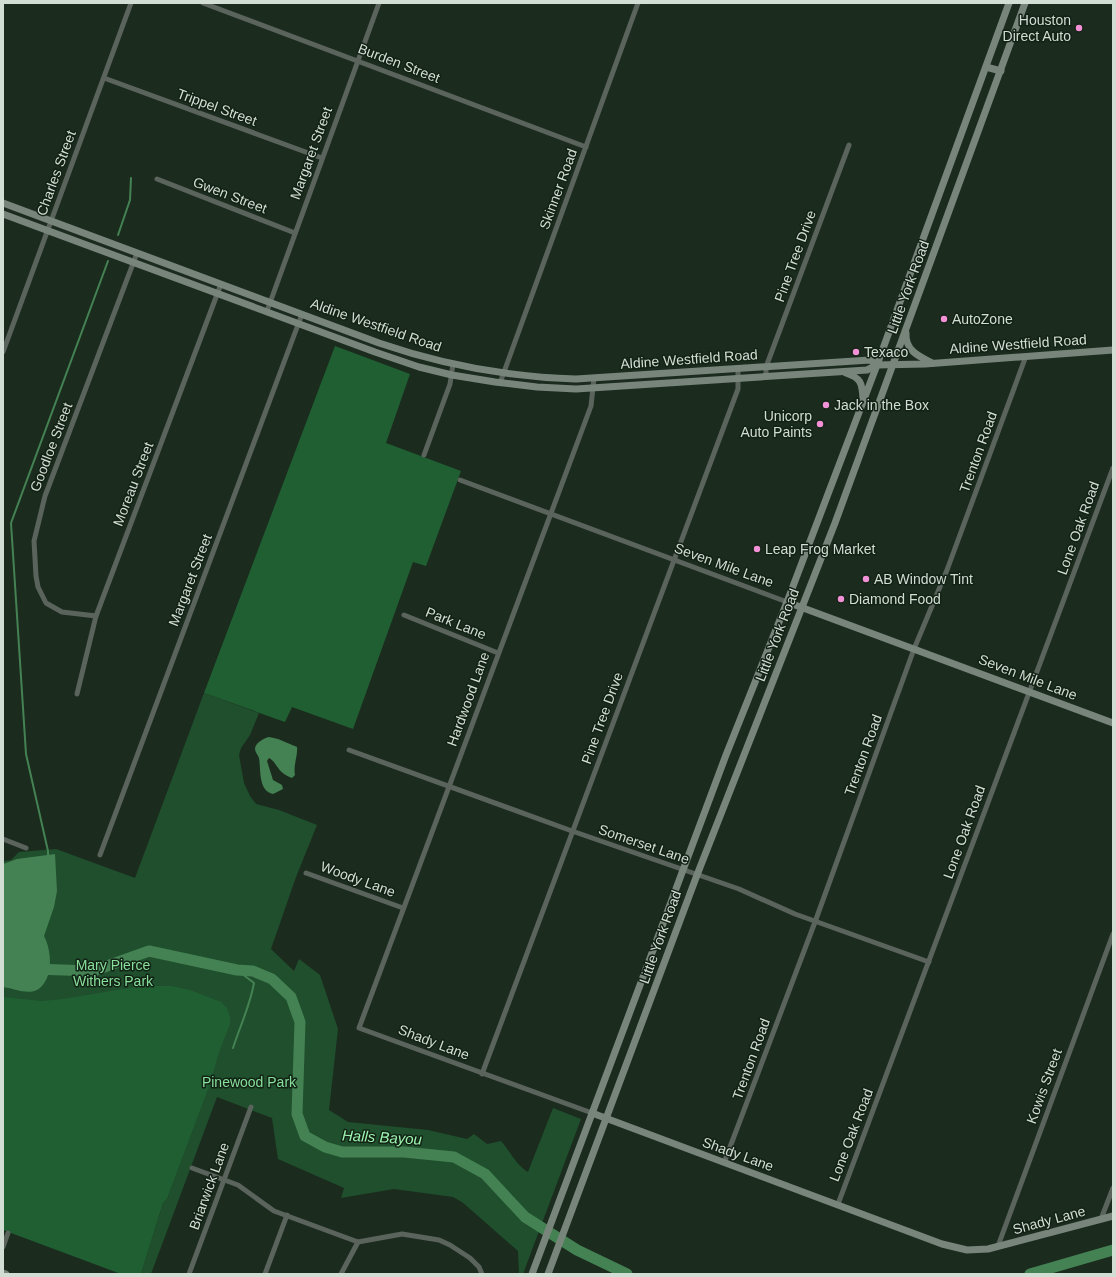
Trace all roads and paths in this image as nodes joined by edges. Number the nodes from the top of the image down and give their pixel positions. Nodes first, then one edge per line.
1 (131, 3) edge
2 (203, 3) edge
3 (378, 3) edge
4 (638, 3) edge
5 (1009, 3) edge
6 (1025, 3) edge
7 (358, 61) junction
8 (986, 67) junction
9 (1001, 71) junction
10 (104, 78) junction
11 (849, 145) dead end
12 (586, 147) junction
13 (322, 158) junction
14 (157, 179) dead end
15 (3, 203) edge
16 (3, 214) edge
17 (51, 222) junction
18 (48, 231) junction
19 (295, 233) junction
20 (137, 253) junction
21 (134, 263) junction
22 (221, 284) junction
23 (217, 294) junction
24 (270, 302) junction
25 (266, 311) junction
26 (302, 314) junction
27 (299, 323) junction
28 (907, 325) junction
29 (379, 343) junction
30 (1113, 350) edge
31 (3, 352) edge
32 (375, 352) junction
33 (1026, 356) junction
34 (932, 363) junction
35 (453, 364) junction
36 (893, 364) junction
37 (877, 365) junction
38 (766, 367) junction
39 (474, 368) junction
40 (738, 368) junction
41 (842, 372) junction
42 (504, 373) junction
43 (452, 375) junction
44 (766, 377) junction
45 (594, 378) junction
46 (473, 379) junction
47 (738, 379) junction
48 (500, 383) junction
49 (594, 388) junction
50 (864, 398) junction
51 (424, 456) dead end
52 (1113, 468) edge
53 (460, 480) dead end
54 (550, 515) junction
55 (674, 560) junction
56 (787, 602) junction
57 (802, 607) junction
58 (404, 615) dead end
59 (96, 616) junction
60 (914, 648) junction
61 (498, 653) junction
62 (1029, 692) junction
63 (77, 694) dead end
64 (1113, 723) edge
65 (349, 750) dead end
66 (449, 786) junction
67 (572, 832) junction
68 (3, 839) edge
69 (26, 848) dead end
70 (100, 855) dead end
71 (682, 870) junction
72 (306, 873) dead end
73 (697, 875) junction
74 (403, 908) junction
75 (815, 922) junction
76 (1113, 934) edge
77 (930, 962) junction
78 (360, 1028) joint
79 (482, 1074) junction
80 (251, 1107) dead end
81 (592, 1113) junction
82 (607, 1119) junction
83 (724, 1163) junction
84 (192, 1168) dead end
85 (224, 1179) junction
86 (1113, 1188) edge
87 (838, 1204) junction
88 (287, 1216) junction
89 (1113, 1216) edge
90 (1102, 1219) junction
91 (8, 1233) dead end
92 (358, 1242) junction
93 (998, 1246) junction
94 (3, 1247) edge
95 (548, 1272) edge
96 (3, 1273) edge
97 (6, 1274) edge
98 (189, 1274) edge
99 (265, 1274) edge
100 (341, 1274) edge
101 (482, 1274) edge
102 (532, 1274) edge

1 - 10 street, Charles Street
2 - 7 street, Burden Street
3 - 7 street, Margaret Street
4 - 12 street, Skinner Road
5 - 8 main road, Little York Road
6 - 9 main road, Little York Road
7 - 12 street, Burden Street
7 - 13 street, Margaret Street
8 - 9 main road
8 - 37 main road, Little York Road
9 - 28 main road, Little York Road
10 - 13 street, Trippel Street
10 - 17 street, Charles Street
11 - 38 street, Pine Tree Drive
12 - 42 street, Skinner Road
13 - 19 street, Margaret Street
14 - 19 street, Gwen Street
15 - 17 main road, Aldine Westfield Road
16 - 18 main road, Aldine Westfield Road
17 - 18 street, Charles Street
17 - 20 main road, Aldine Westfield Road
18 - 21 main road, Aldine Westfield Road
18 - 31 street, Charles Street
19 - 24 street, Margaret Street
20 - 21 street, Goodloe Street
20 - 22 main road, Aldine Westfield Road
21 - 23 main road, Aldine Westfield Road
21 - 59 street, Goodloe Street
22 - 23 street, Moreau Street
22 - 24 main road, Aldine Westfield Road
23 - 25 main road, Aldine Westfield Road
23 - 59 street, Moreau Street
24 - 25 street, Margaret Street
24 - 26 main road, Aldine Westfield Road
25 - 27 main road, Aldine Westfield Road
26 - 27 street, Margaret Street
26 - 29 main road, Aldine Westfield Road
27 - 32 main road, Aldine Westfield Road
27 - 70 street, Margaret Street
28 - 34 main road
28 - 36 main road, Little York Road
29 - 32 main road
29 - 35 main road, Aldine Westfield Road
30 - 33 main road, Aldine Westfield Road
32 - 43 main road, Aldine Westfield Road
33 - 34 main road, Aldine Westfield Road
33 - 60 street, Trenton Road
34 - 36 main road, Aldine Westfield Road
35 - 39 main road, Aldine Westfield Road
35 - 43 street
36 - 37 main road, Aldine Westfield Road
36 - 57 main road, Little York Road
37 - 38 main road, Aldine Westfield Road
37 - 41 main road, Aldine Westfield Road
37 - 50 main road, Little York Road
38 - 40 main road, Aldine Westfield Road
38 - 44 street, Pine Tree Drive
39 - 42 main road, Aldine Westfield Road
39 - 46 main road
40 - 45 main road, Aldine Westfield Road
40 - 47 street, Pine Tree Drive
41 - 44 main road, Aldine Westfield Road
41 - 50 main road
42 - 45 main road, Aldine Westfield Road
42 - 48 street, Skinner Road
43 - 46 main road, Aldine Westfield Road
43 - 51 street
44 - 47 main road, Aldine Westfield Road
45 - 49 street, Hardwood Lane
46 - 48 main road, Aldine Westfield Road
47 - 49 main road, Aldine Westfield Road
47 - 55 street, Pine Tree Drive
48 - 49 main road, Aldine Westfield Road
49 - 54 street, Hardwood Lane
50 - 56 main road, Little York Road
52 - 62 street, Lone Oak Road
53 - 54 street, Seven Mile Lane
54 - 55 street, Seven Mile Lane
54 - 61 street, Hardwood Lane
55 - 56 street, Seven Mile Lane
55 - 67 street, Pine Tree Drive
56 - 57 main road, Seven Mile Lane
56 - 71 main road, Little York Road
57 - 60 main road, Seven Mile Lane
57 - 73 main road, Little York Road
58 - 61 street, Park Lane
59 - 63 street, Moreau Street
60 - 62 main road, Seven Mile Lane
60 - 75 street, Trenton Road
61 - 66 street, Hardwood Lane
62 - 64 main road, Seven Mile Lane
62 - 77 street, Lone Oak Road
65 - 66 street, Somerset Lane
66 - 67 street, Somerset Lane
66 - 74 street, Hardwood Lane
67 - 71 street, Somerset Lane
67 - 79 street, Pine Tree Drive
68 - 69 street
71 - 73 street, Somerset Lane
71 - 81 main road, Little York Road
72 - 74 street, Woody Lane
73 - 75 street, Somerset Lane
73 - 82 main road, Little York Road
74 - 78 street, Hardwood Lane
75 - 77 street, Somerset Lane
75 - 83 street, Trenton Road
76 - 93 street, Kowis Street
77 - 87 street, Lone Oak Road
78 - 79 street, Shady Lane
79 - 81 street, Shady Lane
80 - 85 street, Briarwick Lane
81 - 82 main road, Shady Lane
81 - 102 main road, Little York Road
82 - 83 main road, Shady Lane
82 - 95 main road, Little York Road
83 - 87 main road, Shady Lane
84 - 85 street
85 - 88 street
85 - 98 street, Briarwick Lane
86 - 90 street
87 - 93 main road, Shady Lane
88 - 92 street
88 - 99 street
89 - 90 main road, Shady Lane
90 - 93 main road, Shady Lane
91 - 94 street
92 - 100 street
92 - 101 street
96 - 97 main road

